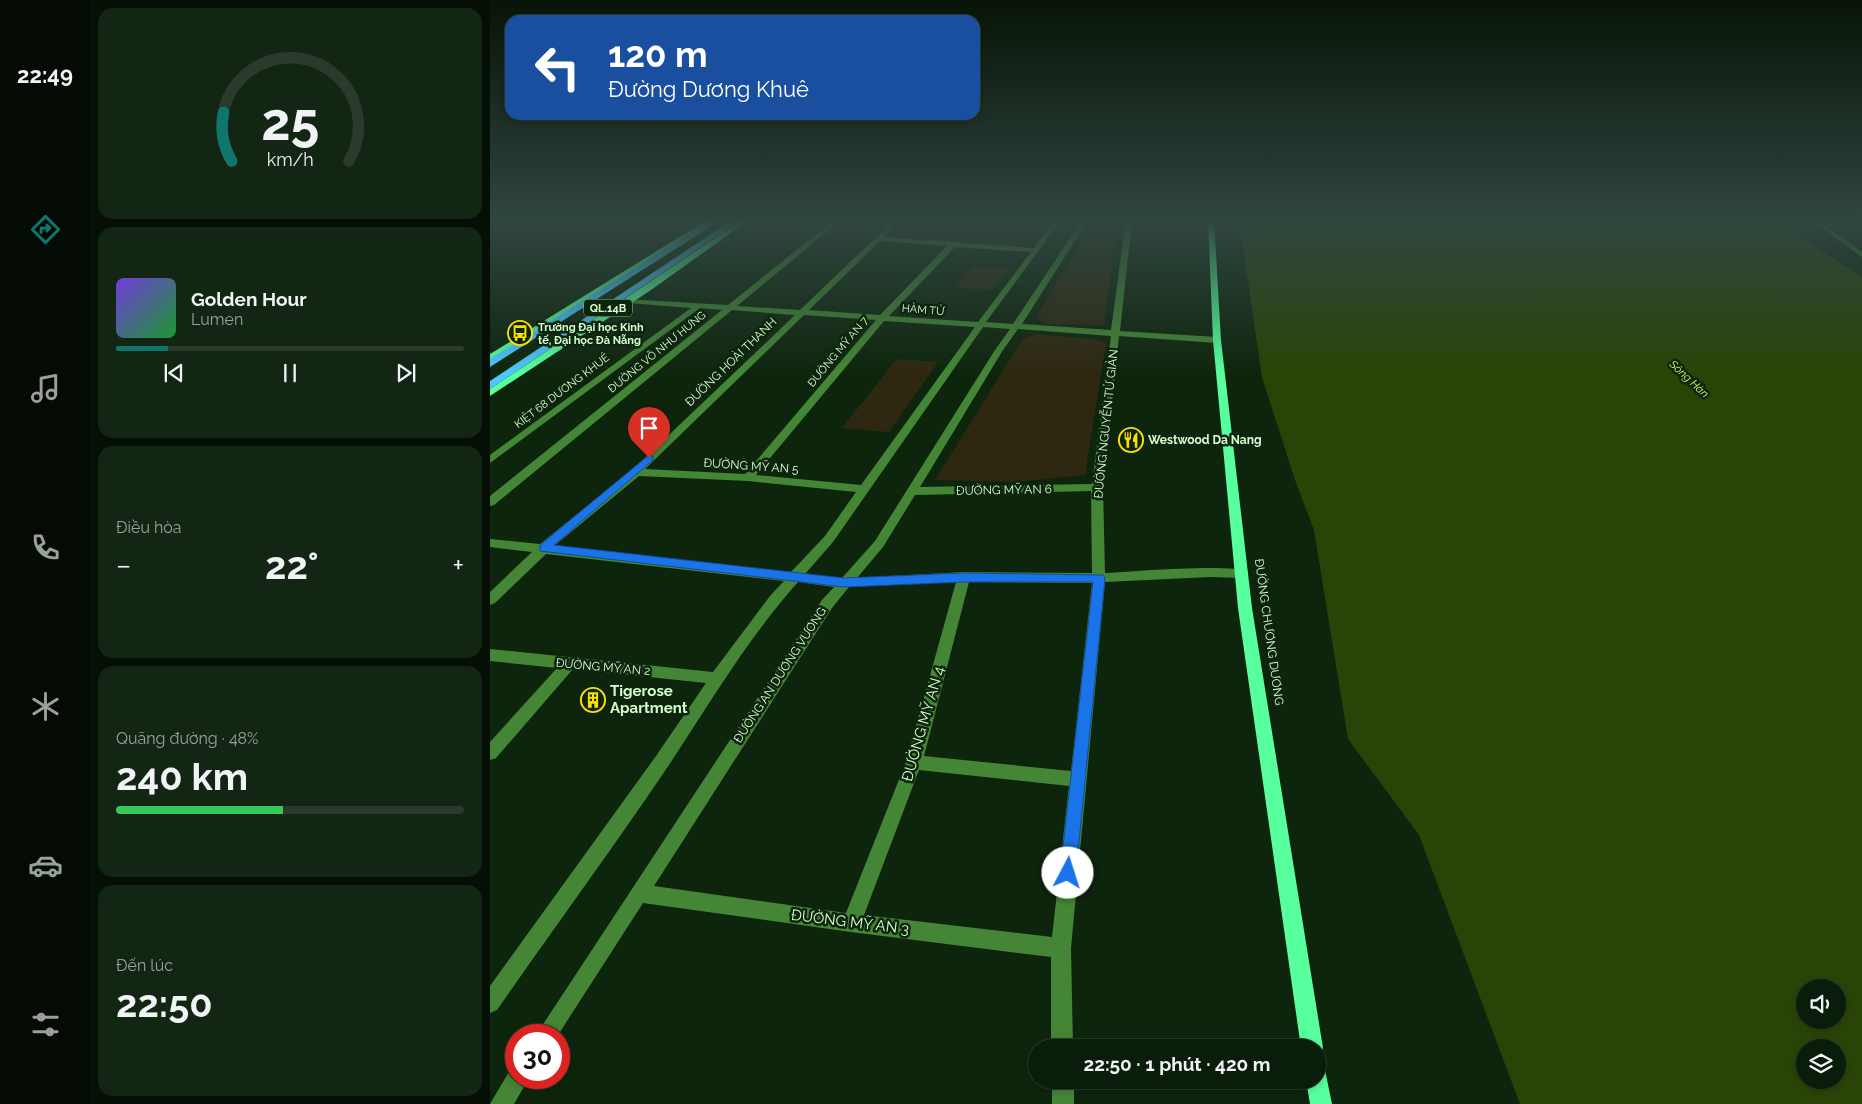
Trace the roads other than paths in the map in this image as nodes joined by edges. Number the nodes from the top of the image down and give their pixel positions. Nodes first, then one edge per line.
1 (631, 272) edge
2 (633, 272) edge
3 (665, 272) edge
4 (668, 272) edge
5 (775, 272) edge
6 (844, 272) edge
7 (927, 272) edge
8 (1019, 272) edge
9 (1052, 272) edge
10 (1123, 272) edge
11 (1214, 272) edge
12 (590, 298) junction
13 (624, 301) junction
14 (698, 306) junction
15 (730, 308) junction
16 (801, 312) junction
17 (882, 318) junction
18 (979, 325) junction
19 (1015, 328) junction
20 (1116, 335) junction
21 (1217, 340) junction
22 (490, 358) edge
23 (490, 364) edge
24 (490, 386) edge
25 (490, 393) edge
26 (490, 460) edge
27 (636, 472) junction
28 (748, 478) junction
29 (1097, 487) junction
30 (865, 489) junction
31 (911, 491) junction
32 (490, 502) edge
33 (490, 543) edge
34 (544, 548) junction
35 (1242, 574) junction
36 (793, 578) junction
37 (964, 578) junction
38 (1099, 578) junction
39 (844, 583) junction
40 (490, 600) edge
41 (490, 655) edge
42 (569, 664) junction
43 (717, 678) junction
44 (490, 753) edge
45 (914, 762) junction
46 (1077, 780) junction
47 (638, 893) junction
48 (850, 923) junction
49 (1061, 948) junction
50 (490, 1003) edge
51 (553, 1024) edge
52 (1062, 1039) edge
53 (1311, 1039) edge
54 (511, 1089) edge
55 (1063, 1089) edge
56 (1319, 1089) edge
57 (501, 1104) edge
58 (1063, 1104) edge
59 (1321, 1104) edge

1 - 12 main road
2 - 12 highway, QL.14B
3 - 13 highway, QL.14B
4 - 13 main road
5 - 15 street, ĐƯỜNG VÕ NHƯ HƯNG
6 - 16 street, ĐƯỜNG HOÀI THANH
7 - 17 street, ĐƯỜNG MỸ AN 7
8 - 18 street
9 - 19 street, ĐƯỜNG AN DƯƠNG VƯƠNG
10 - 20 street, ĐƯỜNG NGUYỄN TỬ GIẢN
11 - 21 main road, ĐƯỜNG CHƯƠNG DƯƠNG
12 - 22 main road
12 - 23 highway, QL.14B
13 - 14 street, HÀM TỬ
13 - 24 highway, QL.14B
13 - 25 main road
14 - 15 street, HÀM TỬ
14 - 26 street, KIỆT 68 DƯƠNG KHUÊ
15 - 16 street, HÀM TỬ
15 - 32 street, ĐƯỜNG VÕ NHƯ HƯNG
16 - 17 street, HÀM TỬ
16 - 27 street, ĐƯỜNG HOÀI THANH
17 - 18 street, HÀM TỬ
17 - 28 street, ĐƯỜNG MỸ AN 7
18 - 19 street, HÀM TỬ
18 - 30 street
19 - 20 street, HÀM TỬ
19 - 31 street, ĐƯỜNG AN DƯƠNG VƯƠNG
20 - 21 street, HÀM TỬ
20 - 29 street, ĐƯỜNG NGUYỄN TỬ GIẢN
21 - 35 main road, ĐƯỜNG CHƯƠNG DƯƠNG
27 - 28 street, ĐƯỜNG MỸ AN 5
27 - 34 street, ĐƯỜNG HOÀI THANH
28 - 30 street, ĐƯỜNG MỸ AN 5
29 - 31 street, ĐƯỜNG MỸ AN 6
29 - 38 street, ĐƯỜNG NGUYỄN TỬ GIẢN
30 - 36 street
31 - 39 street, ĐƯỜNG AN DƯƠNG VƯƠNG
33 - 34 street
34 - 36 street
34 - 40 street, ĐƯỜNG HOÀI THANH
35 - 38 street
35 - 53 main road, ĐƯỜNG CHƯƠNG DƯƠNG
36 - 39 street
36 - 43 street
37 - 38 street
37 - 39 street
37 - 45 street, ĐƯỜNG MỸ AN 4
38 - 46 street, ĐƯỜNG NGUYỄN TỬ GIẢN
39 - 47 street, ĐƯỜNG AN DƯƠNG VƯƠNG
41 - 42 street, ĐƯỜNG MỸ AN 2
42 - 43 street, ĐƯỜNG MỸ AN 2
42 - 44 street
43 - 50 street
45 - 46 street
45 - 48 street, ĐƯỜNG MỸ AN 4
46 - 49 street, ĐƯỜNG NGUYỄN TỬ GIẢN
47 - 48 street, ĐƯỜNG MỸ AN 3
47 - 51 street, ĐƯỜNG AN DƯƠNG VƯƠNG
48 - 49 street, ĐƯỜNG MỸ AN 3
49 - 52 street, ĐƯỜNG NGUYỄN TỬ GIẢN
54 - 57 street
55 - 58 street
56 - 59 main road

